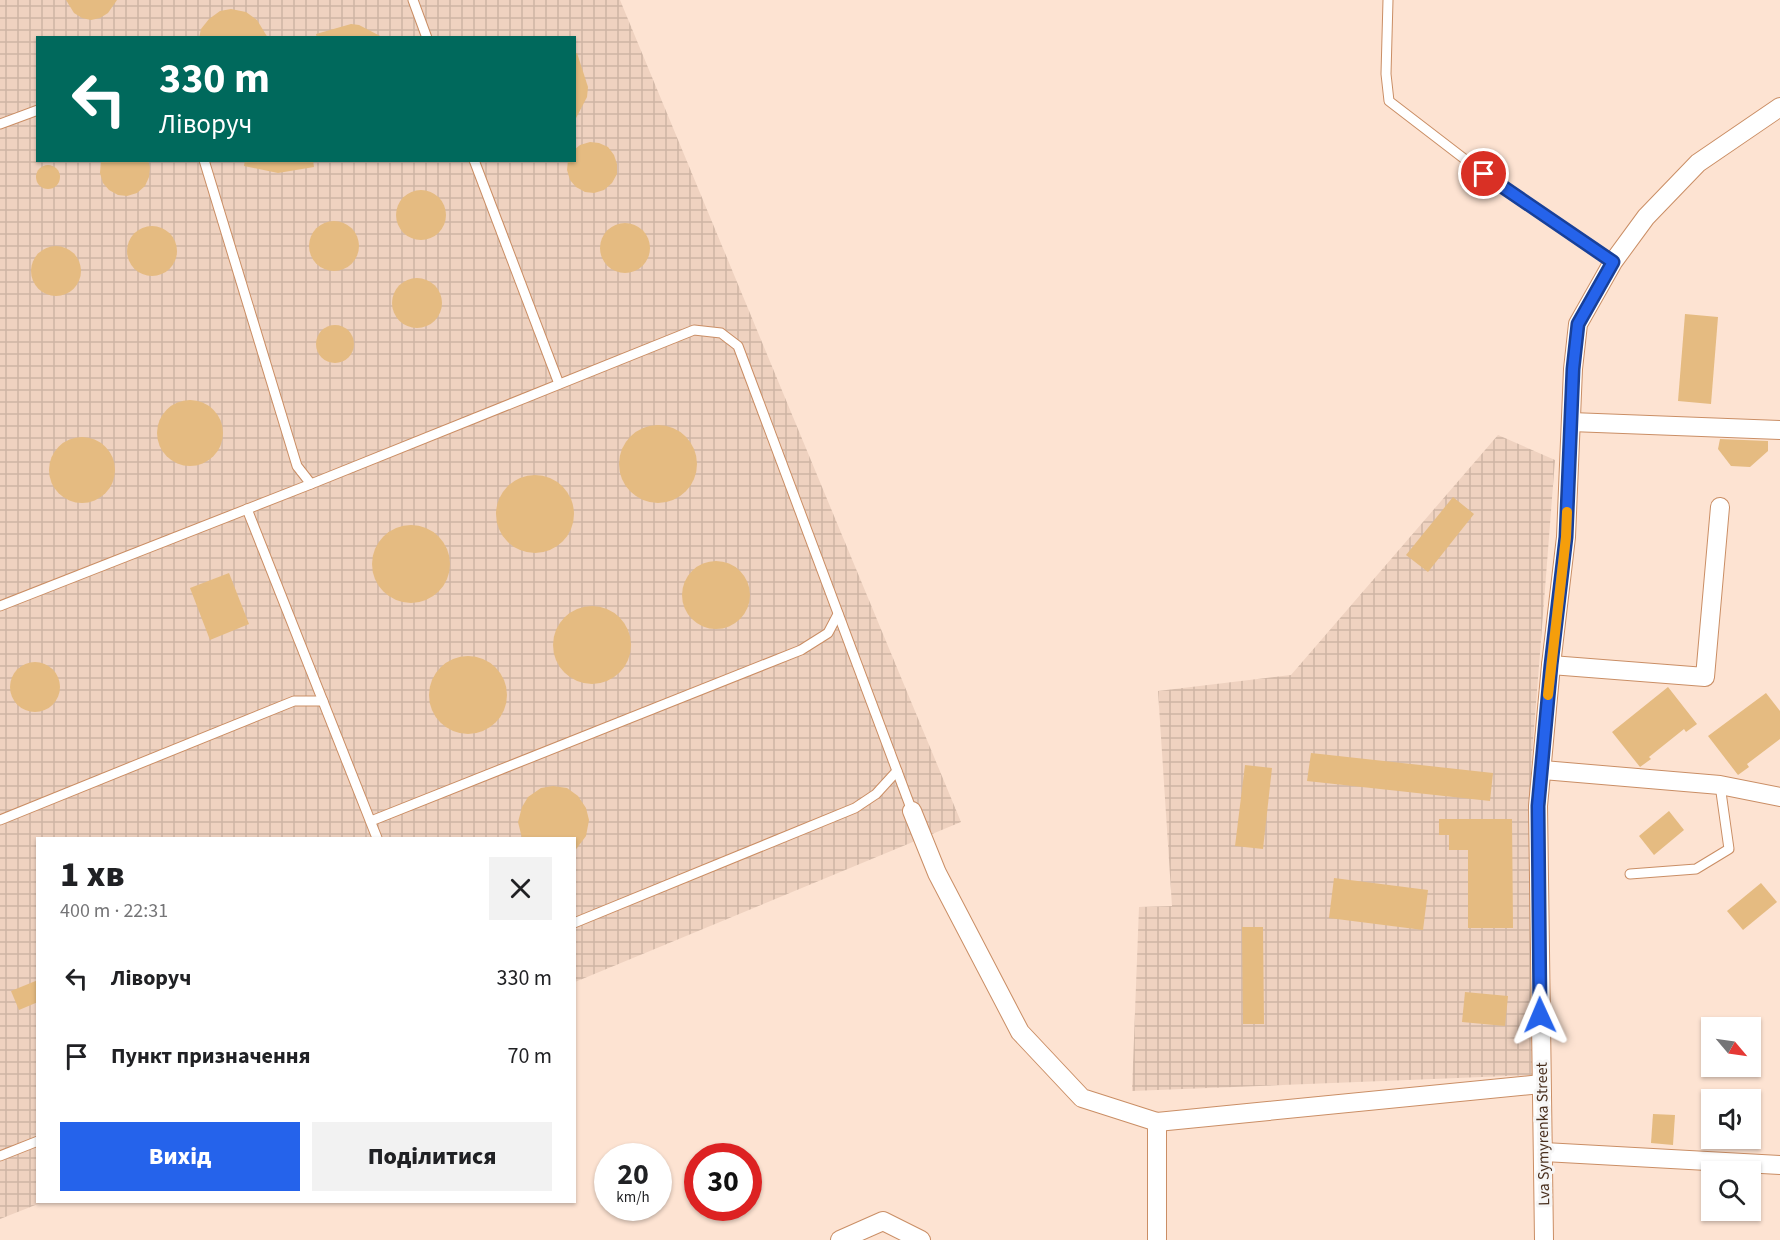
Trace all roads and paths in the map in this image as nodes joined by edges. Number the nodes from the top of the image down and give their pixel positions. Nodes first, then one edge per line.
1 (413, 0) edge
2 (1388, 0) edge
3 (426, 36) edge
4 (1780, 107) edge
5 (36, 111) edge
6 (0, 124) edge
7 (205, 162) edge
8 (475, 162) edge
9 (1613, 262) junction
10 (559, 384) junction
11 (1571, 422) junction
12 (1780, 430) edge
13 (311, 484) junction
14 (1720, 507) dead end
15 (247, 509) junction
16 (0, 606) edge
17 (837, 614) junction
18 (1551, 665) junction
19 (323, 701) junction
20 (1543, 770) junction
21 (897, 771) junction
22 (1720, 785) junction
23 (1780, 797) edge
24 (912, 811) joint
25 (0, 820) edge
26 (371, 821) junction
27 (377, 837) edge
28 (1630, 874) dead end
29 (576, 922) edge
30 (1541, 1084) junction
31 (1158, 1122) junction
32 (36, 1142) edge
33 (1544, 1152) junction
34 (0, 1156) edge
35 (1780, 1166) edge
36 (840, 1240) edge
37 (921, 1240) edge
38 (1157, 1240) edge
39 (1544, 1240) edge

1 - 3 lane
2 - 9 lane
4 - 9 street, Lva Symyrenka Street
5 - 6 lane
7 - 13 lane
8 - 10 lane
9 - 11 street, Lva Symyrenka Street
10 - 13 lane
10 - 17 lane
11 - 12 street
11 - 18 street, Lva Symyrenka Street
13 - 15 lane
14 - 18 street
15 - 16 lane
15 - 19 lane
17 - 21 lane
17 - 26 lane
18 - 20 street, Lva Symyrenka Street
19 - 25 lane
19 - 26 lane
20 - 22 street
20 - 30 street, Lva Symyrenka Street
21 - 24 lane
21 - 29 lane
22 - 23 street
22 - 28 lane
24 - 31 street
26 - 27 lane
30 - 31 street
30 - 33 street, Lva Symyrenka Street
31 - 38 street
32 - 34 lane
33 - 35 street
33 - 39 street, Lva Symyrenka Street
36 - 37 street

